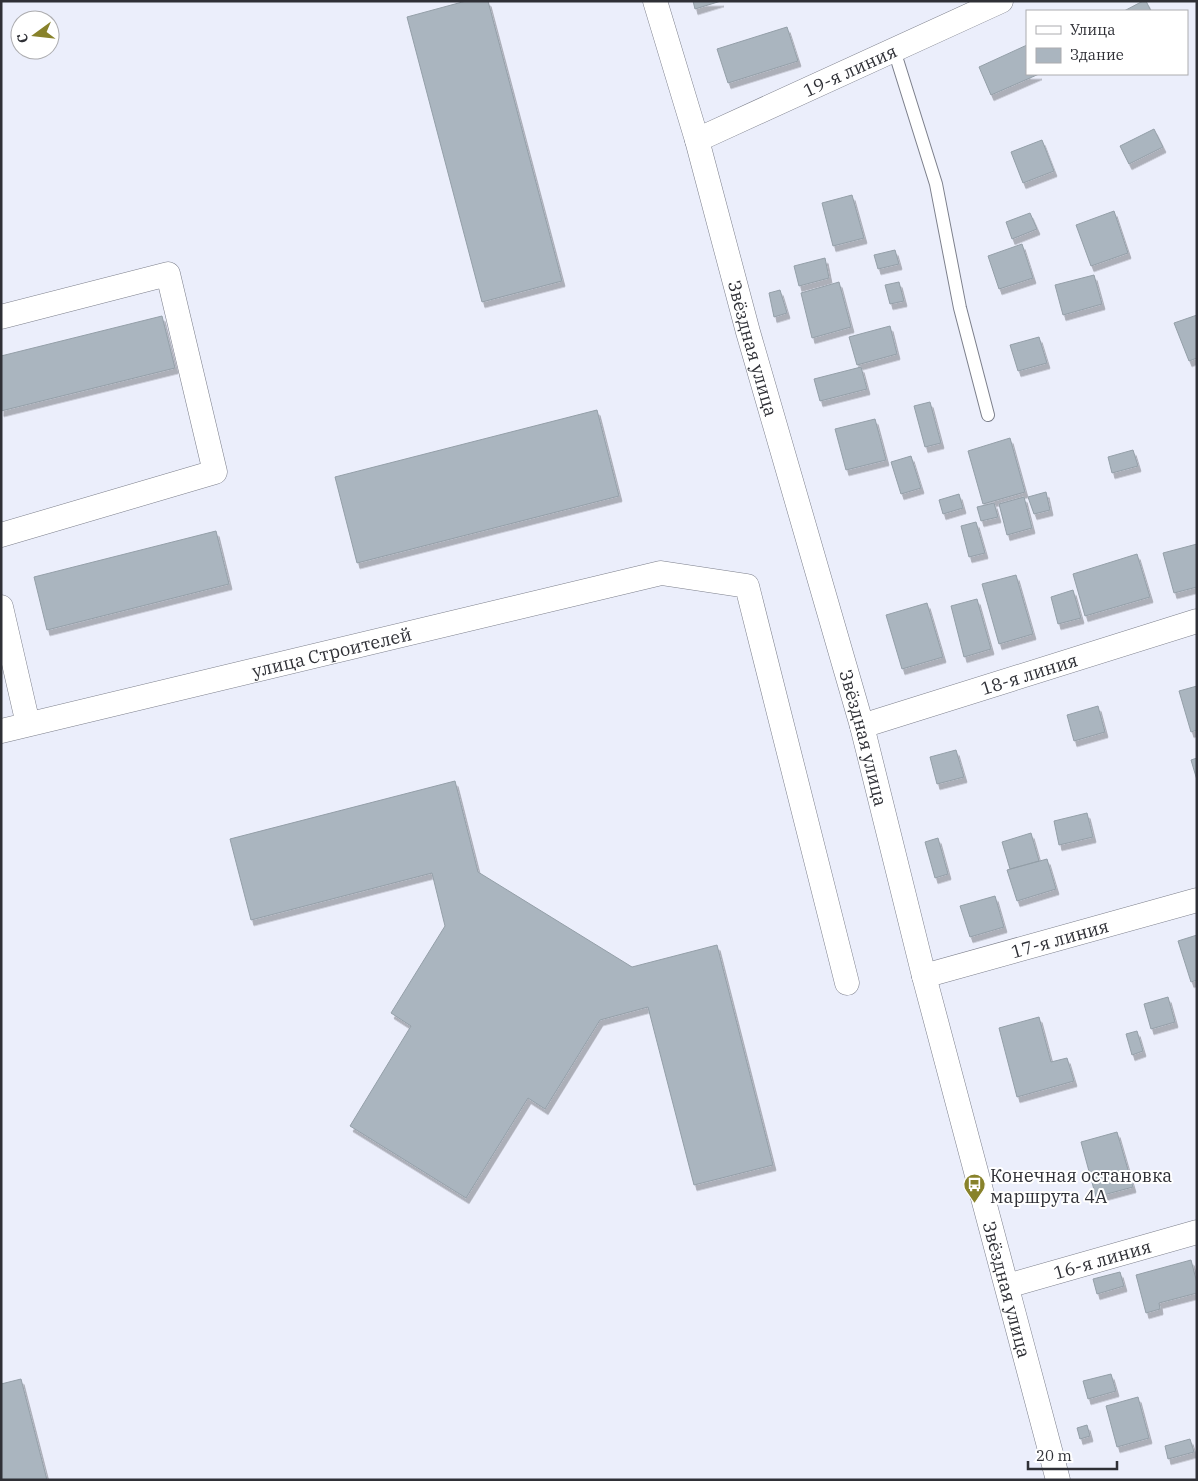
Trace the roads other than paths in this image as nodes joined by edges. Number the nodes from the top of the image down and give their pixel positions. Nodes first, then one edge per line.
1 (655, 1) edge
2 (1001, 1) edge
3 (894, 50) junction
4 (697, 140) junction
5 (1, 317) edge
6 (988, 415) dead end
7 (1, 535) edge
8 (1, 607) edge
9 (1197, 621) edge
10 (28, 724) junction
11 (862, 726) junction
12 (1, 731) edge
13 (1197, 900) edge
14 (924, 976) junction
15 (847, 983) dead end
16 (1197, 1232) edge
17 (1007, 1286) junction
18 (1058, 1480) edge

1 - 4 street, Звёздная улица
2 - 3 street, 19-я линия
3 - 4 street, 19-я линия
3 - 6 lane
4 - 11 street, Звёздная улица
5 - 7 street
8 - 10 street
9 - 11 street, 18-я линия
10 - 12 street, улица Строителей
10 - 15 street, улица Строителей
11 - 14 street, Звёздная улица
13 - 14 street, 17-я линия
14 - 17 street, Звёздная улица
16 - 17 street, 16-я линия
17 - 18 street, Звёздная улица

